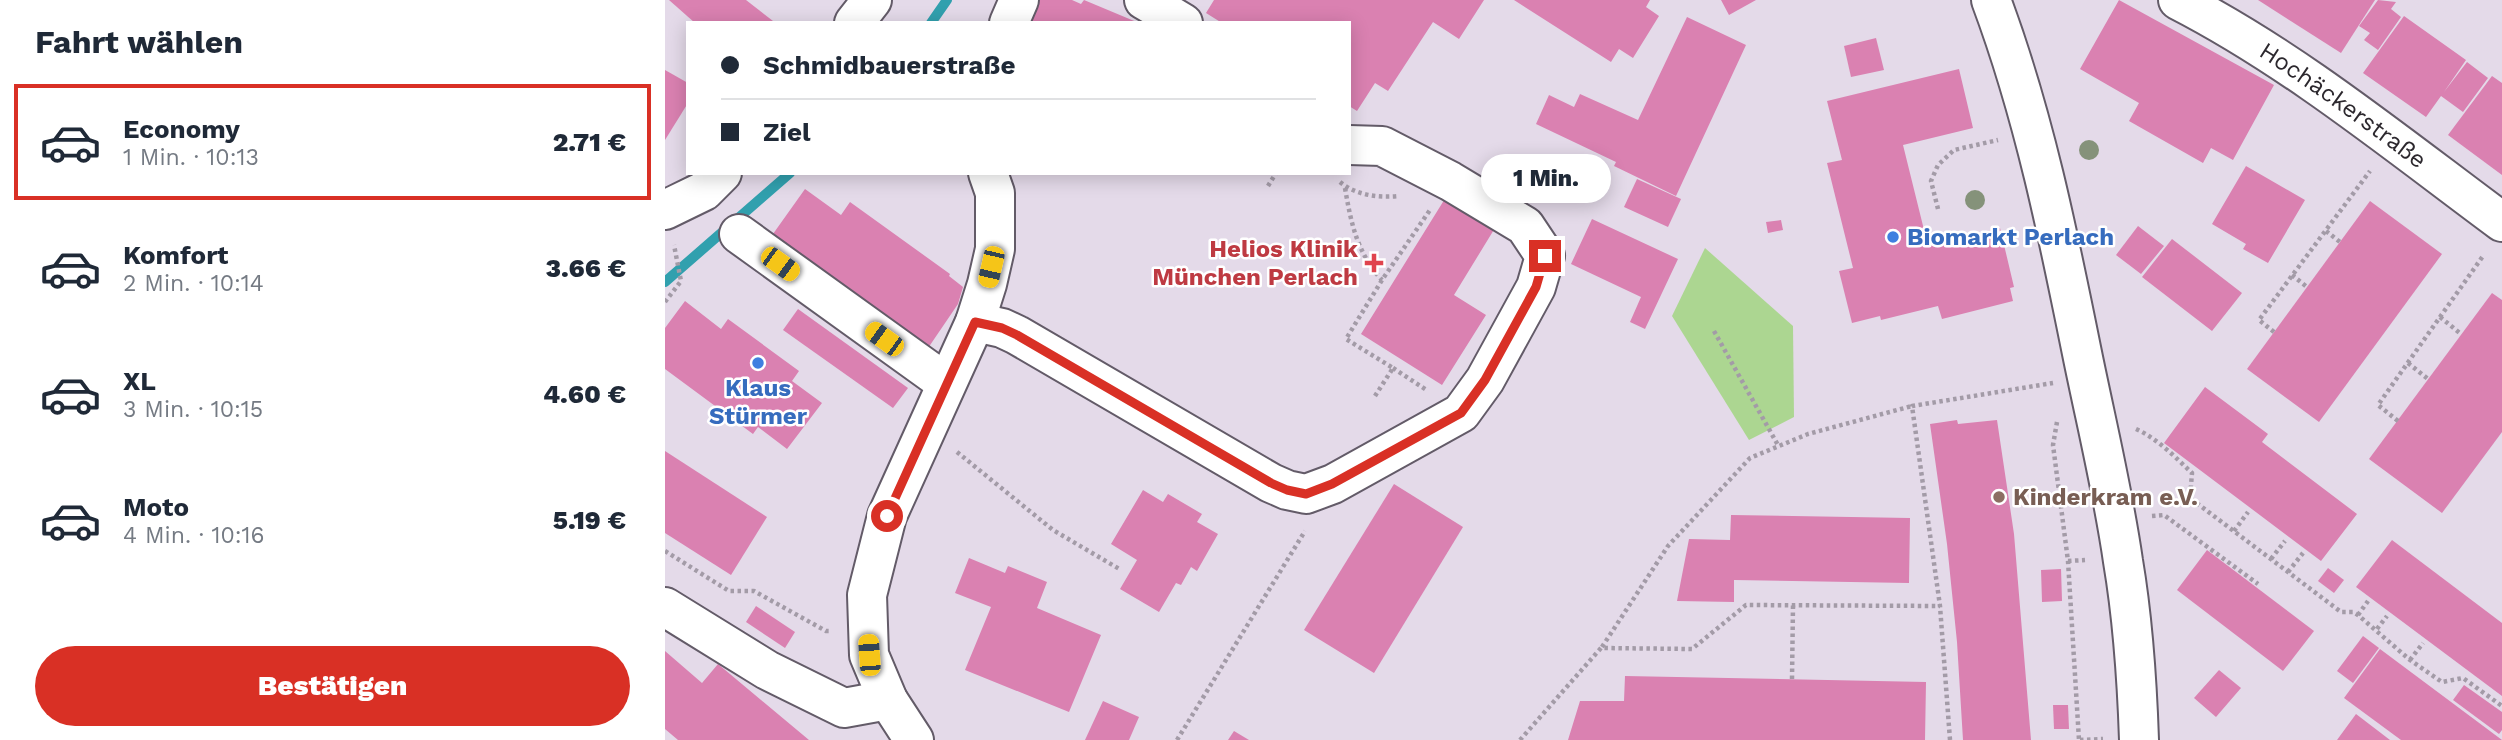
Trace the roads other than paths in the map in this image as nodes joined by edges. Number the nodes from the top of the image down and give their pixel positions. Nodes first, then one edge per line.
1 (872, 0) edge
2 (1019, 0) edge
3 (1145, 0) edge
4 (1991, 0) edge
5 (2178, 0) edge
6 (856, 21) edge
7 (1010, 21) edge
8 (1180, 21) edge
9 (1351, 145) edge
10 (720, 175) edge
11 (989, 175) edge
12 (665, 210) edge
13 (2502, 222) edge
14 (739, 234) dead end
15 (975, 322) junction
16 (946, 383) junction
17 (665, 607) edge
18 (888, 700) junction
19 (914, 740) edge
20 (2139, 740) edge

1 - 6 street
2 - 7 street
3 - 8 street
4 - 20 street
5 - 13 street, Hochäckerstraße
9 - 15 street
10 - 12 street
11 - 15 street
14 - 16 street
15 - 16 street
16 - 18 street
17 - 18 street
18 - 19 street

